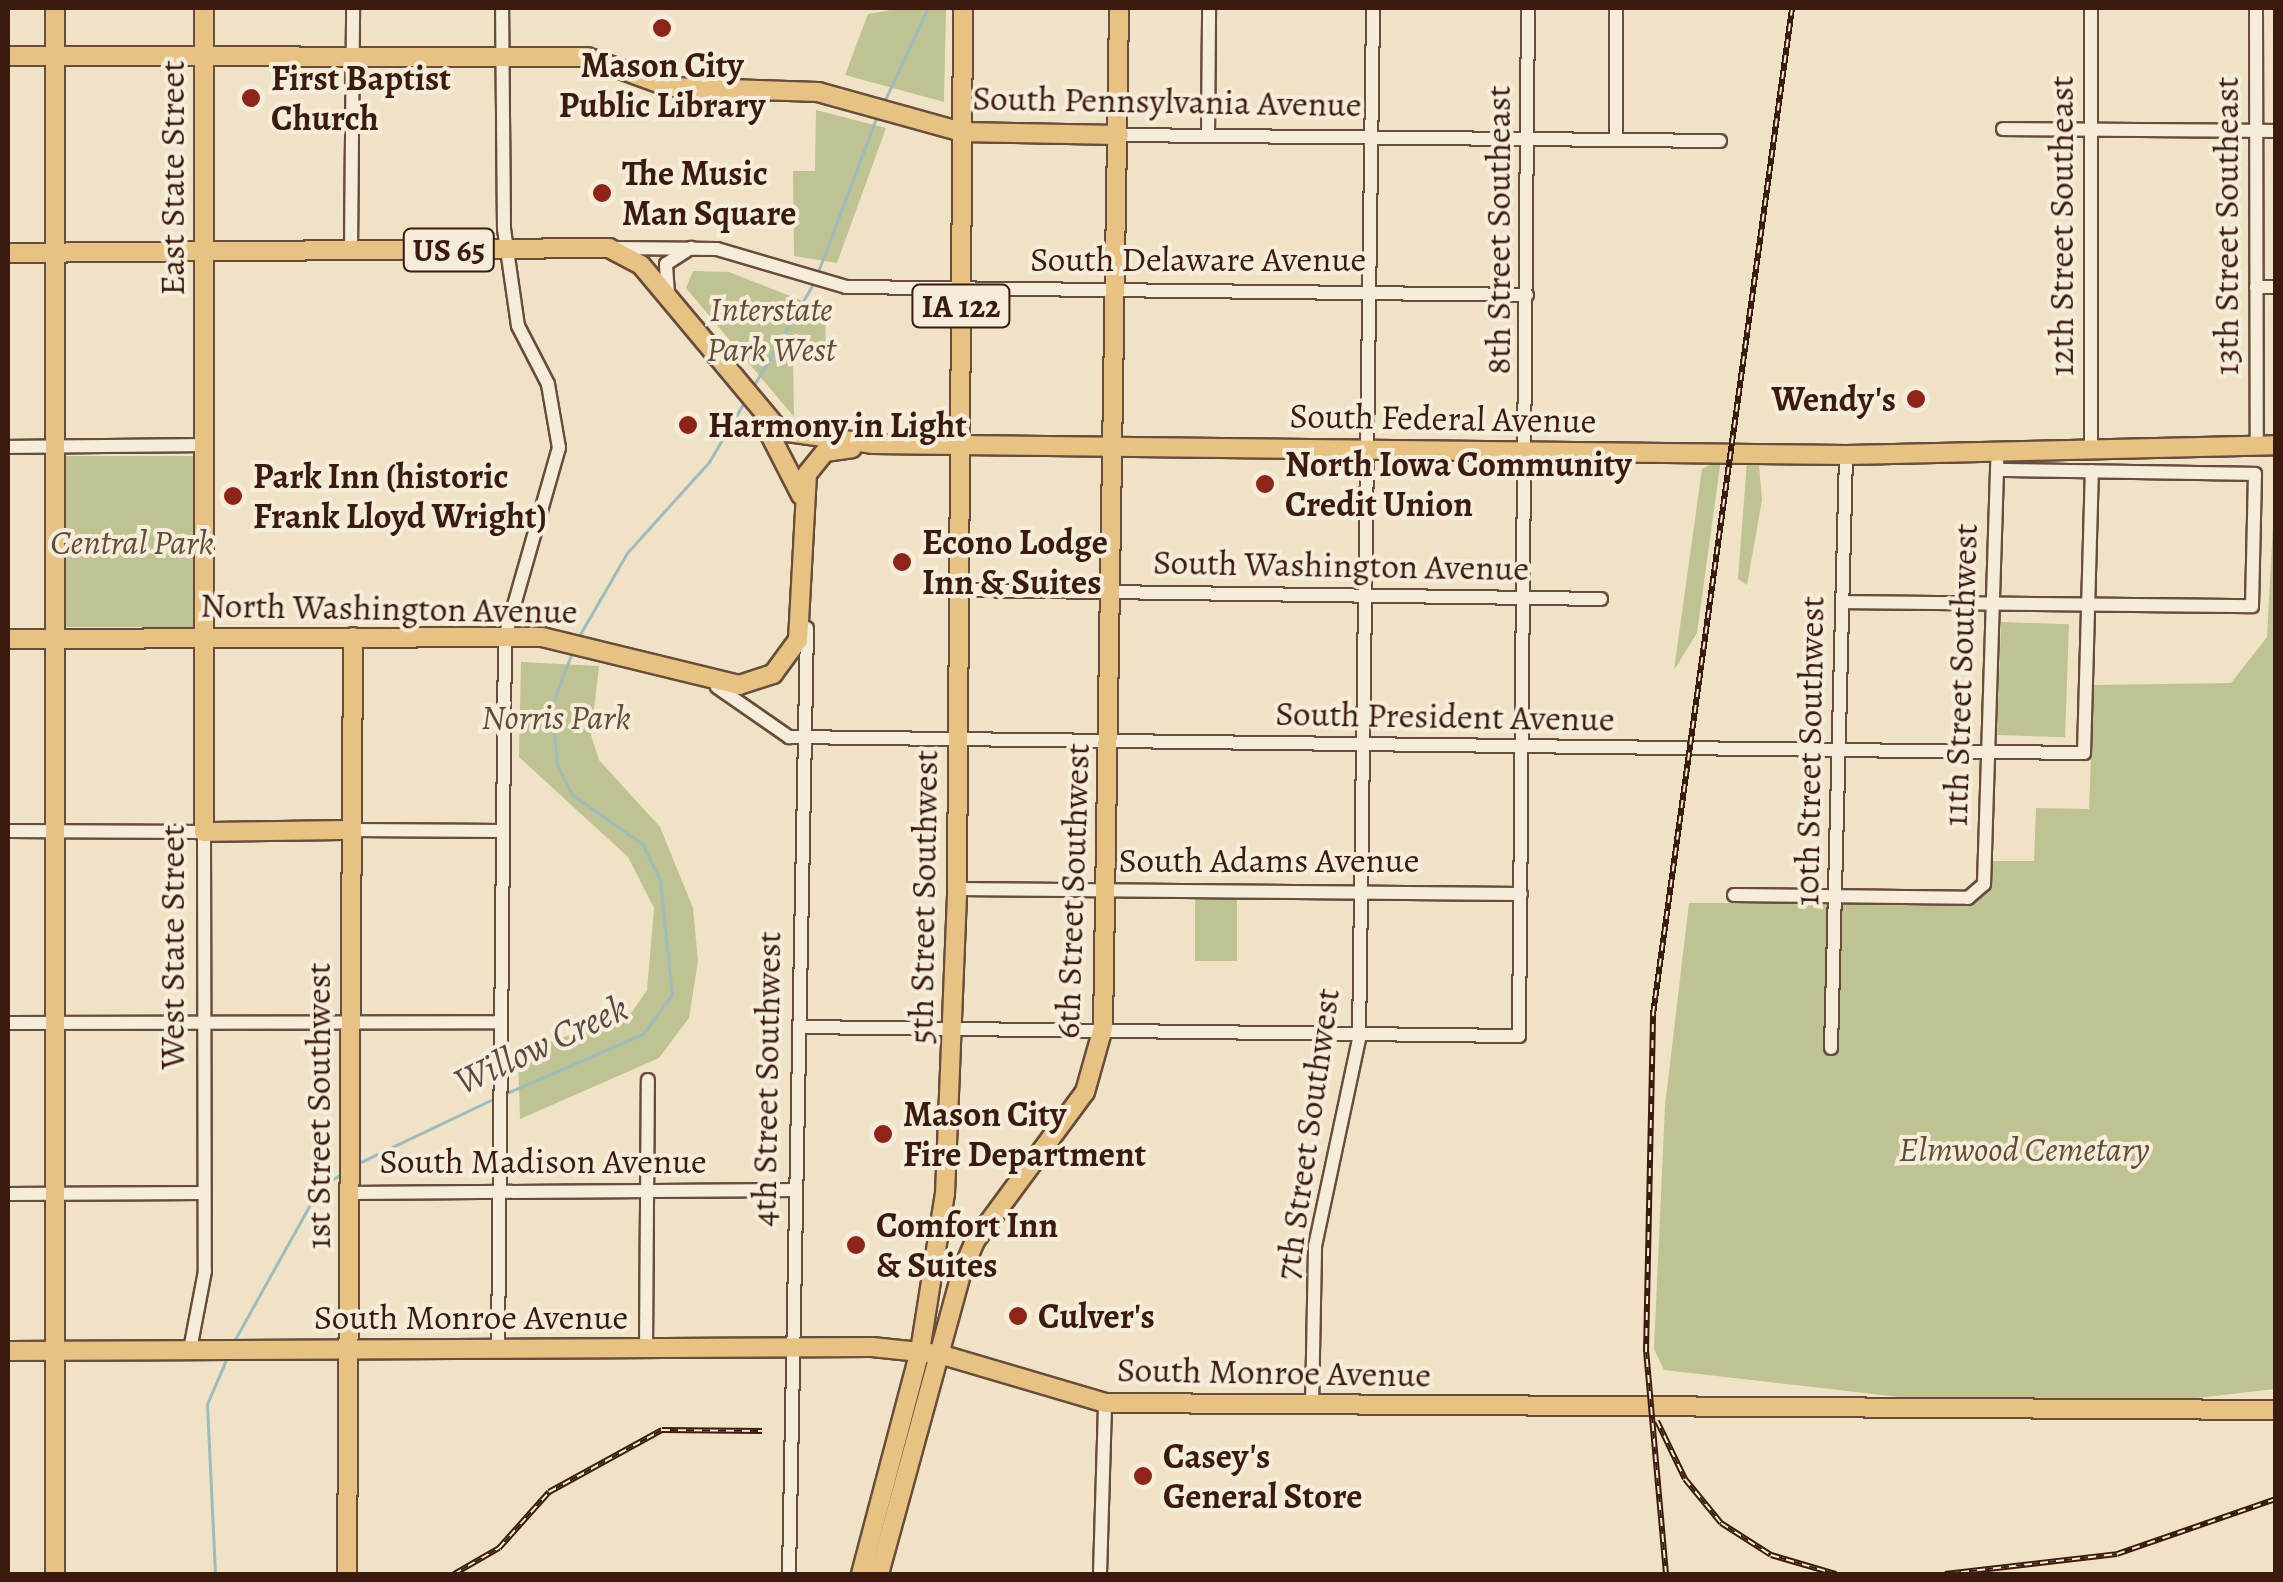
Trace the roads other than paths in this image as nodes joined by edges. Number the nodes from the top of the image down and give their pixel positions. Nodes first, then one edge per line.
1 (54, 8) edge
2 (204, 8) edge
3 (353, 8) edge
4 (502, 8) edge
5 (963, 8) edge
6 (1118, 8) edge
7 (1208, 8) edge
8 (1373, 8) edge
9 (1528, 8) edge
10 (1616, 8) edge
11 (2091, 8) edge
12 (2256, 8) edge
13 (54, 55) junction
14 (8, 56) edge
15 (204, 56) junction
16 (353, 56) junction
17 (501, 56) junction
18 (2003, 129) dead end
19 (2091, 130) junction
20 (2256, 131) junction
21 (2276, 131) edge
22 (962, 132) junction
23 (1119, 135) junction
24 (1208, 136) junction
25 (1373, 138) junction
26 (1528, 140) junction
27 (1616, 140) junction
28 (1720, 141) dead end
29 (609, 248) junction
30 (693, 248) junction
31 (508, 249) junction
32 (351, 251) junction
33 (204, 252) junction
34 (8, 253) edge
35 (55, 253) junction
36 (2256, 287) junction
37 (2276, 287) edge
38 (961, 290) junction
39 (1118, 291) junction
40 (1372, 293) junction
41 (1528, 295) junction
42 (671, 302) junction
43 (756, 412) junction
44 (962, 443) junction
45 (872, 444) junction
46 (204, 445) junction
47 (2091, 445) junction
48 (2266, 445) edge
49 (56, 446) junction
50 (1118, 446) junction
51 (1997, 446) junction
52 (8, 447) edge
53 (1372, 451) junction
54 (1527, 452) junction
55 (1846, 455) junction
56 (1996, 470) junction
57 (2092, 472) junction
58 (806, 514) junction
59 (807, 585) junction
60 (960, 590) junction
61 (1114, 592) junction
62 (1370, 596) junction
63 (1525, 598) junction
64 (1601, 599) dead end
65 (1842, 602) junction
66 (1991, 605) junction
67 (2088, 605) junction
68 (204, 637) junction
69 (353, 637) junction
70 (505, 638) junction
71 (8, 639) edge
72 (56, 639) junction
73 (717, 687) junction
74 (806, 737) junction
75 (958, 738) junction
76 (1110, 740) junction
77 (1365, 746) junction
78 (1523, 748) junction
79 (1838, 750) junction
80 (1988, 752) junction
81 (352, 830) junction
82 (502, 831) junction
83 (8, 832) edge
84 (56, 832) junction
85 (204, 832) junction
86 (956, 889) junction
87 (1107, 892) junction
88 (1362, 893) junction
89 (1521, 894) junction
90 (1734, 896) dead end
91 (1835, 897) junction
92 (351, 1022) junction
93 (501, 1022) junction
94 (8, 1023) edge
95 (57, 1023) junction
96 (205, 1023) junction
97 (800, 1027) junction
98 (954, 1027) junction
99 (1102, 1028) junction
100 (1358, 1039) junction
101 (1831, 1048) dead end
102 (648, 1080) dead end
103 (500, 1190) junction
104 (648, 1190) junction
105 (796, 1190) junction
106 (350, 1191) junction
107 (204, 1193) junction
108 (8, 1194) edge
109 (57, 1194) junction
110 (793, 1347) junction
111 (646, 1348) junction
112 (350, 1349) junction
113 (498, 1349) junction
114 (195, 1351) junction
115 (920, 1351) junction
116 (8, 1352) edge
117 (58, 1352) junction
118 (939, 1354) junction
119 (2276, 1402) edge
120 (1105, 1403) junction
121 (1312, 1406) junction
122 (2276, 1410) edge
123 (2245, 1413) junction
124 (2174, 1414) junction
125 (2276, 1421) edge
126 (54, 1574) edge
127 (347, 1574) edge
128 (789, 1574) edge
129 (861, 1574) edge
130 (879, 1574) edge
131 (1100, 1574) edge

1 - 13 main road
2 - 15 main road, East State Street
3 - 16 street
4 - 17 street
5 - 22 main road, IA 122
6 - 23 main road, 6th Street Southwest
7 - 24 street
8 - 25 street, 7th Street Southwest
9 - 26 street, 8th Street Southeast
10 - 27 street
11 - 19 street, 12th Street Southeast
12 - 20 street, 13th Street Southeast
13 - 14 main road, South Pennsylvania Avenue
13 - 15 main road, South Pennsylvania Avenue
13 - 35 main road
15 - 16 main road, South Pennsylvania Avenue
15 - 33 main road, East State Street
16 - 17 main road, South Pennsylvania Avenue
16 - 32 street
17 - 22 main road, South Pennsylvania Avenue
17 - 31 street
18 - 19 street
19 - 20 street
19 - 47 street, 12th Street Southeast
20 - 21 street
20 - 36 street, 13th Street Southeast
22 - 23 main road, South Pennsylvania Avenue
22 - 38 main road, IA 122
23 - 24 street, South Pennsylvania Avenue
23 - 39 main road, 6th Street Southwest
24 - 25 street, South Pennsylvania Avenue
25 - 26 street, South Pennsylvania Avenue
25 - 40 street, 7th Street Southwest
26 - 27 street, South Pennsylvania Avenue
26 - 41 street, 8th Street Southeast
27 - 28 street, South Pennsylvania Avenue
29 - 30 street, South Delaware Avenue
29 - 31 main road, South Delaware Avenue / US 65
29 - 42 main road
30 - 38 street, South Delaware Avenue
30 - 42 street
31 - 32 main road, South Delaware Avenue / US 65
31 - 70 street
32 - 33 main road, South Delaware Avenue / US 65
33 - 35 main road, US 65
33 - 46 main road, East State Street
34 - 35 main road, US 65
35 - 49 main road
36 - 37 street
36 - 48 street, 13th Street Southeast
38 - 39 street, South Delaware Avenue
38 - 44 main road, IA 122
39 - 40 street, South Delaware Avenue
39 - 50 main road, 6th Street Southwest
40 - 41 street, South Delaware Avenue
40 - 53 street, 7th Street Southwest
41 - 54 street, 8th Street Southeast
42 - 43 main road, South Federal Avenue
43 - 45 main road, South Federal Avenue
43 - 58 main road
44 - 45 main road, South Federal Avenue
44 - 50 main road, South Federal Avenue
44 - 60 main road, 5th Street Southwest
45 - 58 main road
46 - 49 street
46 - 68 main road, West State Street
47 - 48 main road, South Federal Avenue
47 - 51 main road, South Federal Avenue
49 - 52 street
49 - 72 main road
50 - 53 main road, South Federal Avenue
50 - 61 main road, 6th Street Southwest
51 - 55 main road, South Federal Avenue
51 - 56 street, 11th Street Southwest
53 - 54 main road, South Federal Avenue
53 - 62 street, 7th Street Southwest
54 - 55 main road, South Federal Avenue
54 - 63 street, 8th Street Southeast
55 - 65 street, 10th Street Southwest
56 - 57 street
56 - 66 street, 11th Street Southwest
57 - 67 street
57 - 67 street
58 - 59 main road
59 - 73 main road
59 - 74 street, 4th Street Southwest
60 - 61 street, South Washington Avenue
60 - 75 main road, 5th Street Southwest
61 - 62 street, South Washington Avenue
61 - 76 main road, 6th Street Southwest
62 - 63 street, South Washington Avenue
62 - 77 street, 7th Street Southwest
63 - 64 street, South Washington Avenue
63 - 78 street, 8th Street Southeast
65 - 66 street
65 - 79 street, 10th Street Southwest
66 - 67 street
66 - 80 street, 11th Street Southwest
67 - 80 street, South President Avenue
68 - 69 main road, North Washington Avenue
68 - 72 main road, North Washington Avenue
68 - 85 main road, West State Street
69 - 70 main road, North Washington Avenue
69 - 81 main road, 1st Street Southwest
70 - 73 main road, North Washington Avenue
70 - 82 street
71 - 72 main road, North Washington Avenue
72 - 84 main road
73 - 74 street
74 - 75 street, South President Avenue
74 - 97 street, 4th Street Southwest
75 - 76 street, South President Avenue
75 - 86 main road, 5th Street Southwest
76 - 77 street, South President Avenue
76 - 87 main road, 6th Street Southwest
77 - 78 street, South President Avenue
77 - 88 street, 7th Street Southwest
78 - 79 street, South President Avenue
78 - 89 street, 8th Street Southeast
79 - 80 street, South President Avenue
79 - 91 street, 10th Street Southwest
80 - 91 street, 11th Street Southwest
81 - 82 street
81 - 85 main road
81 - 92 main road, 1st Street Southwest
82 - 93 street
83 - 84 street
84 - 85 street
84 - 95 main road
85 - 96 street, West State Street
86 - 87 street, South Adams Avenue
86 - 98 main road, 5th Street Southwest
87 - 88 street, South Adams Avenue
87 - 99 main road, 6th Street Southwest
88 - 89 street, South Adams Avenue
88 - 100 street, 7th Street Southwest
89 - 100 street, 8th Street Southeast
90 - 91 street
91 - 101 street, 10th Street Southwest
92 - 93 street
92 - 96 street
92 - 106 main road, 1st Street Southwest
93 - 103 street
94 - 95 street
95 - 96 street
95 - 109 main road
96 - 107 street, West State Street
97 - 98 street
97 - 105 street, 4th Street Southwest
98 - 99 street
98 - 115 main road, 5th Street Southwest
99 - 100 street
99 - 118 main road, 6th Street Southwest
100 - 121 street, 7th Street Southwest
102 - 104 street
103 - 104 street, South Madison Avenue
103 - 106 street, South Madison Avenue
103 - 113 street
104 - 105 street, South Madison Avenue
104 - 111 street
105 - 110 street, 4th Street Southwest
106 - 112 main road, 1st Street Southwest
107 - 109 street
107 - 114 street, West State Street
108 - 109 street
109 - 117 main road
110 - 111 main road, South Monroe Avenue
110 - 115 main road, South Monroe Avenue
110 - 128 street, 4th Street Southwest
111 - 113 main road, South Monroe Avenue
112 - 113 main road, South Monroe Avenue
112 - 114 main road, South Monroe Avenue
112 - 127 main road, 1st Street Southwest
114 - 117 main road, South Monroe Avenue
115 - 118 main road, South Monroe Avenue
115 - 129 main road
116 - 117 main road, South Monroe Avenue
117 - 126 main road
118 - 120 main road, South Monroe Avenue
118 - 130 main road
119 - 124 street
120 - 121 main road, South Monroe Avenue
120 - 131 street
121 - 124 main road, South Monroe Avenue
122 - 123 main road, South Monroe Avenue
123 - 124 main road, South Monroe Avenue
123 - 125 main road, South Monroe Avenue

